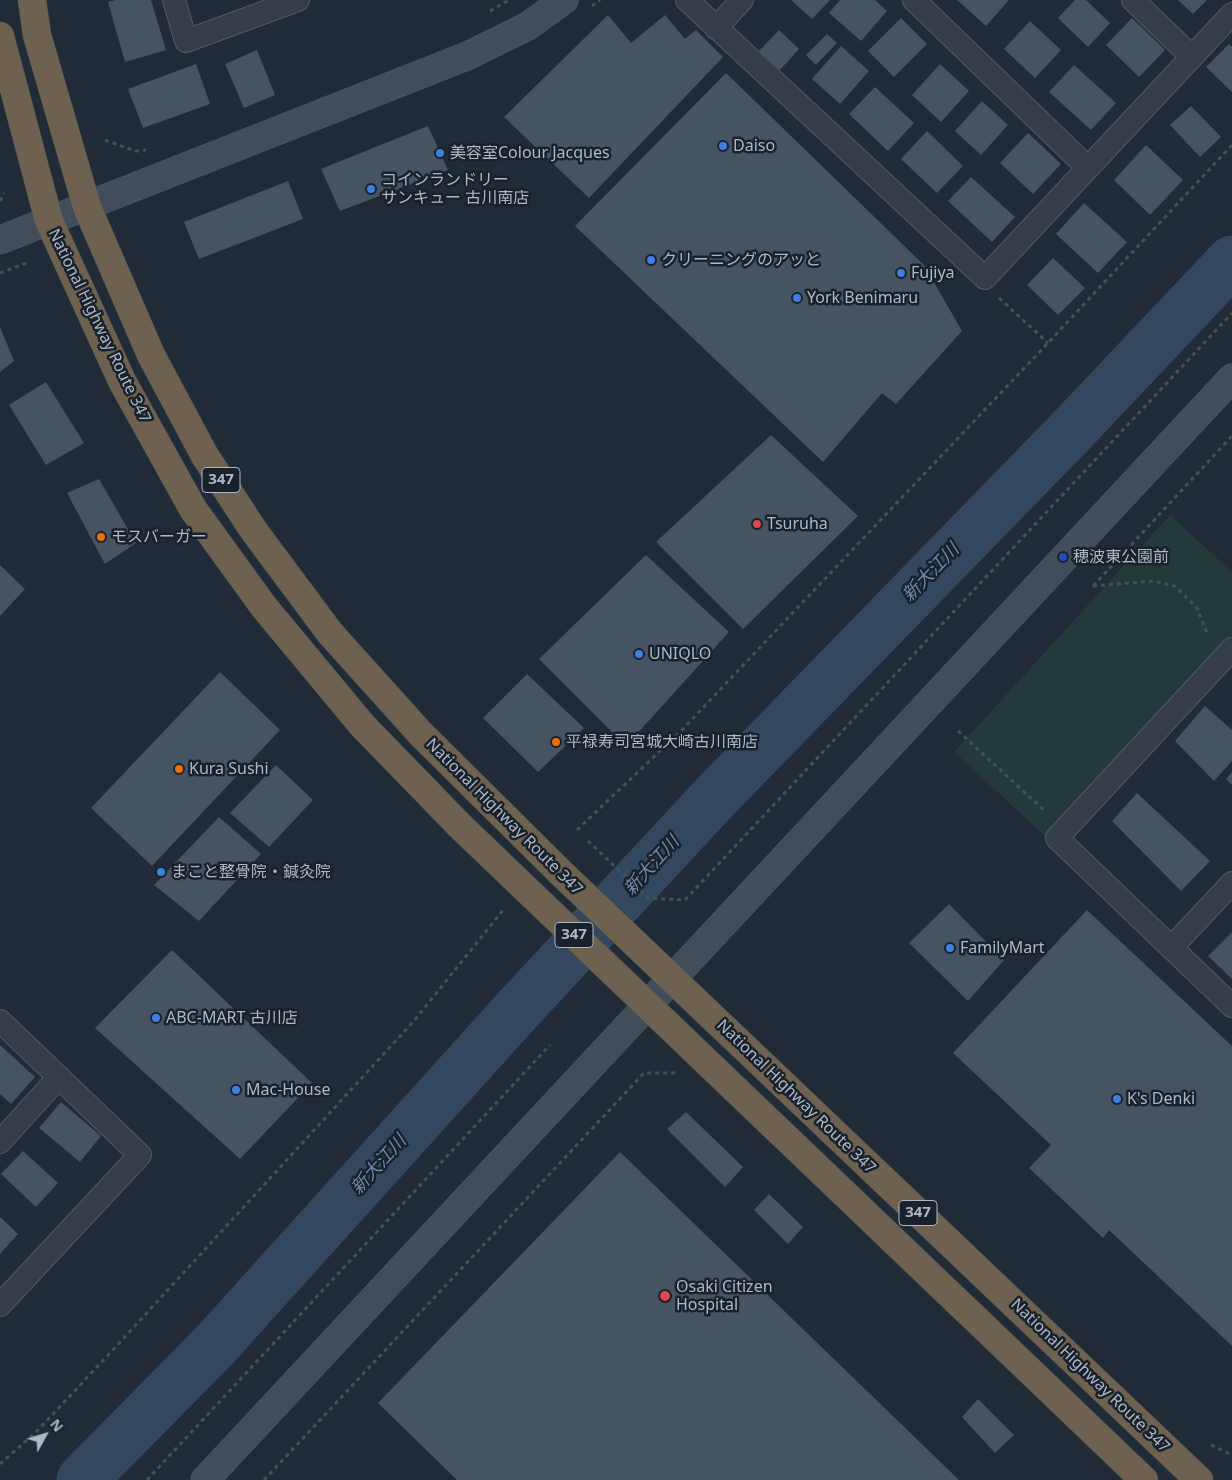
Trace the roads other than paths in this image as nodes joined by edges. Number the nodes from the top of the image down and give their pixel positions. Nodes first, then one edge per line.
1 (32, 0) edge
2 (174, 0) edge
3 (298, 0) edge
4 (564, 0) edge
5 (687, 0) edge
6 (742, 0) edge
7 (914, 0) edge
8 (1133, 0) edge
9 (1232, 14) edge
10 (716, 28) junction
11 (0, 36) edge
12 (1192, 57) junction
13 (1088, 168) junction
14 (87, 207) junction
15 (49, 221) junction
16 (0, 240) edge
17 (1232, 378) edge
18 (1232, 649) edge
19 (1232, 883) edge
20 (1171, 948) junction
21 (673, 979) junction
22 (648, 1006) junction
23 (1232, 1006) edge
24 (0, 1021) edge
25 (59, 1077) junction
26 (0, 1142) edge
27 (0, 1305) edge
28 (205, 1480) edge
29 (1144, 1480) edge
30 (1199, 1480) edge

1 - 14 highway, National Highway Route 347 / 347
2 - 3 street
4 - 14 street
5 - 10 street
6 - 10 street
7 - 13 street
8 - 12 street
9 - 12 street
10 - 13 street
11 - 15 highway, National Highway Route 347 / 347
12 - 13 street
14 - 15 street
14 - 21 highway, National Highway Route 347 / 347
15 - 16 street
15 - 22 highway, National Highway Route 347 / 347
17 - 21 street
18 - 20 street
19 - 20 street
20 - 23 street
21 - 22 street
21 - 30 highway, National Highway Route 347 / 347
22 - 28 street
22 - 29 highway, National Highway Route 347 / 347
24 - 25 street
25 - 26 street
25 - 27 street

